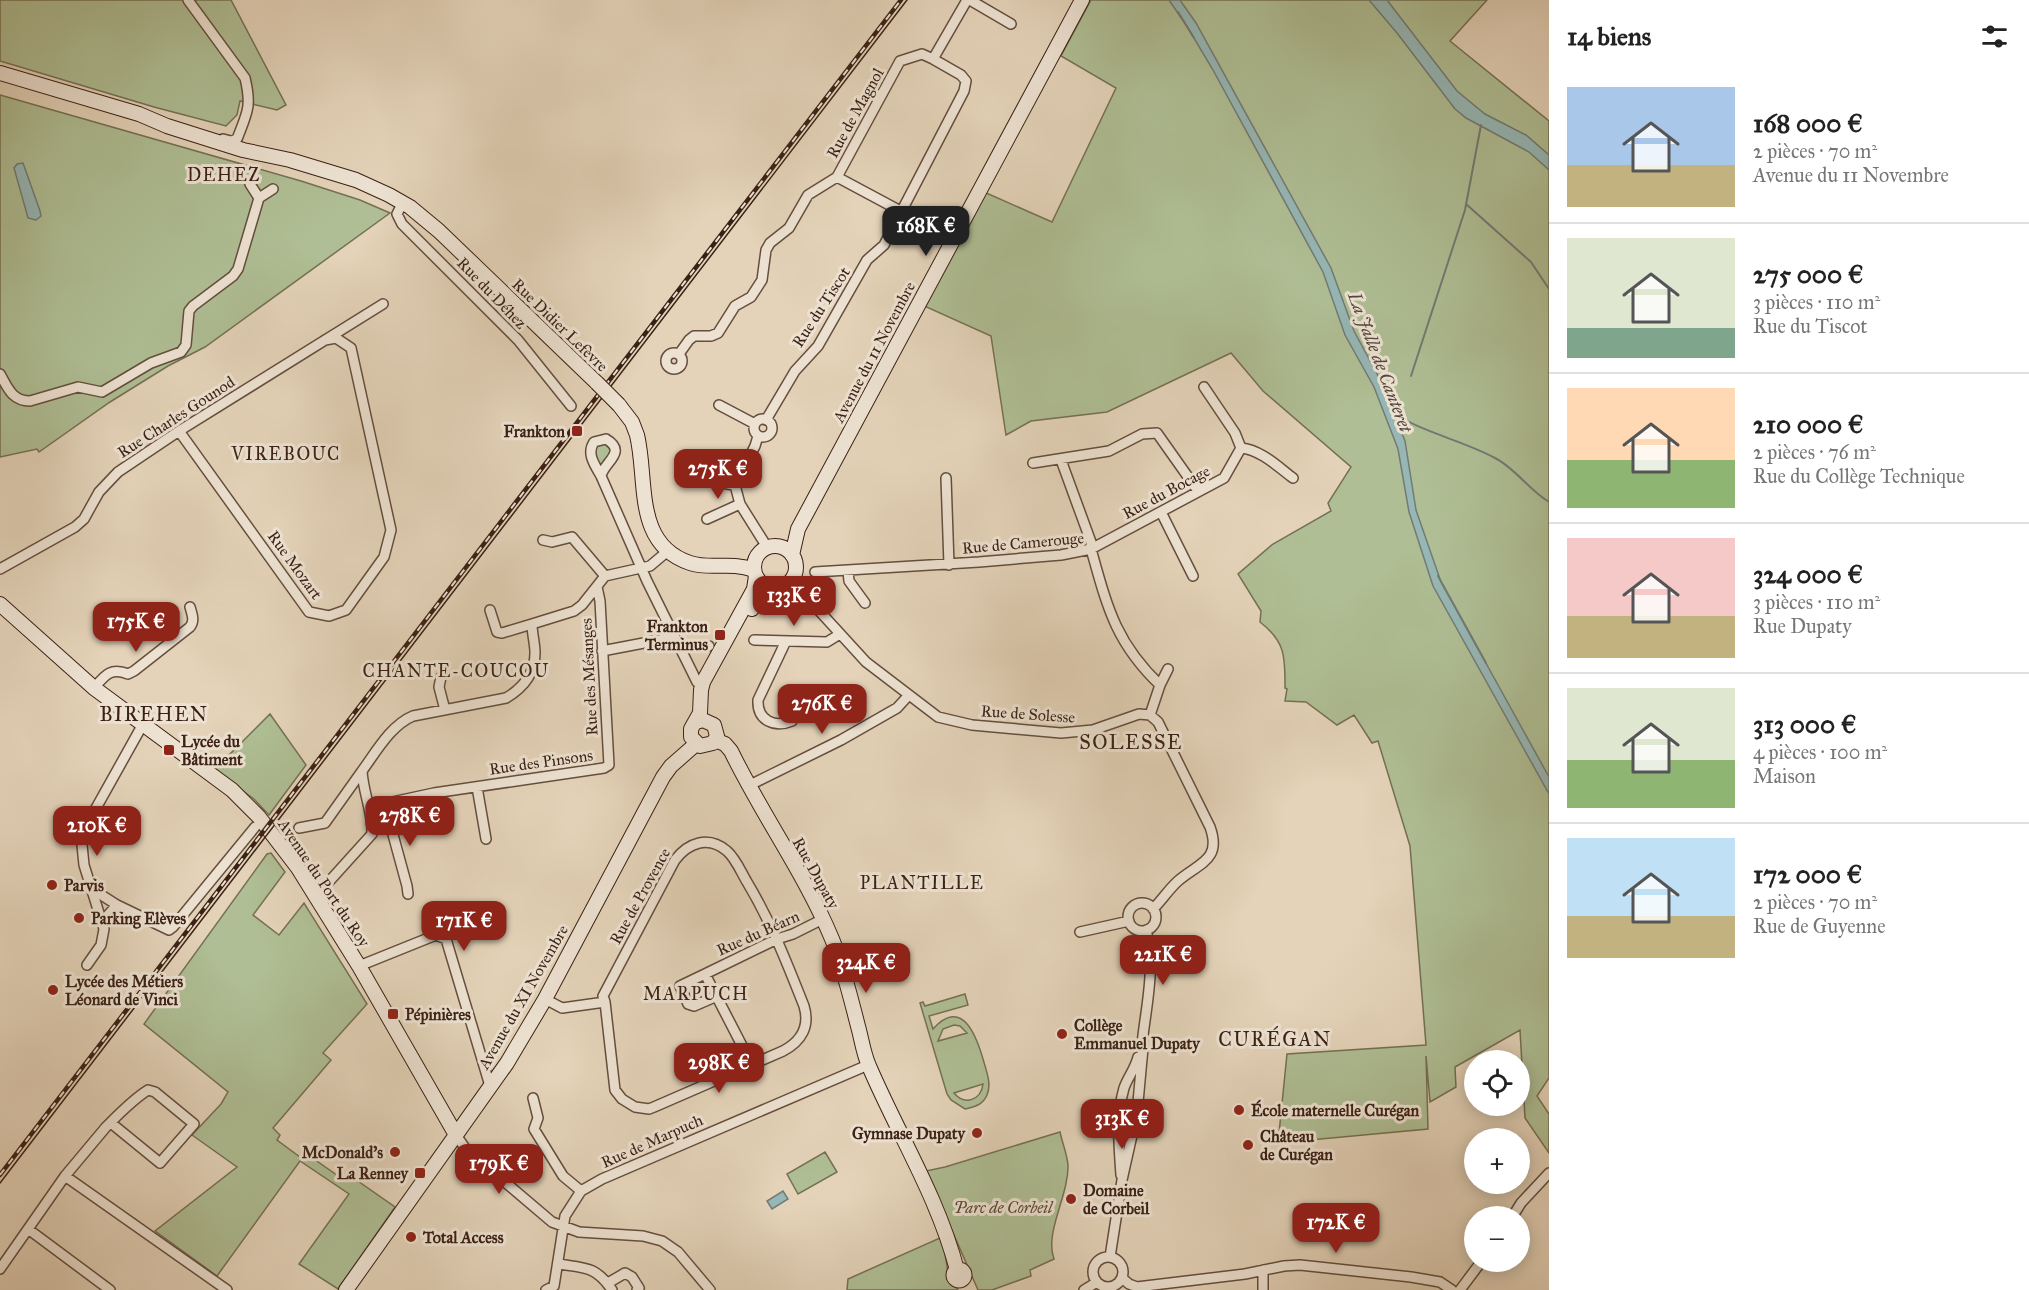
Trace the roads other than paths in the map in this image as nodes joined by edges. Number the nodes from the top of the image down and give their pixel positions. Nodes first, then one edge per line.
1 (188, 0) edge
2 (969, 0) edge
3 (1082, 0) edge
4 (1011, 24) dead end
5 (933, 59) junction
6 (0, 73) edge
7 (139, 114) junction
8 (190, 134) junction
9 (237, 139) junction
10 (290, 160) junction
11 (837, 177) junction
12 (250, 184) dead end
13 (273, 189) dead end
14 (259, 198) junction
15 (403, 202) junction
16 (902, 212) junction
17 (960, 226) junction
18 (936, 230) junction
19 (948, 248) junction
20 (383, 304) dead end
21 (325, 340) junction
22 (678, 354) dead end
23 (0, 375) edge
24 (1204, 387) dead end
25 (719, 405) dead end
26 (571, 406) dead end
27 (766, 420) junction
28 (755, 424) junction
29 (179, 431) junction
30 (758, 436) junction
31 (1241, 448) junction
32 (1060, 460) junction
33 (689, 463) dead end
34 (1033, 463) dead end
35 (601, 476) dead end
36 (945, 478) dead end
37 (1293, 478) dead end
38 (735, 485) junction
39 (1198, 491) junction
40 (740, 504) junction
41 (1161, 512) junction
42 (707, 519) dead end
43 (798, 529) junction
44 (543, 540) dead end
45 (1091, 549) junction
46 (669, 550) junction
47 (792, 555) junction
48 (762, 559) junction
49 (949, 565) junction
50 (642, 568) junction
51 (0, 569) edge
52 (848, 571) junction
53 (815, 572) dead end
54 (605, 576) junction
55 (1193, 576) dead end
56 (791, 580) junction
57 (597, 587) junction
58 (776, 588) junction
59 (865, 603) dead end
60 (0, 604) edge
61 (190, 607) dead end
62 (490, 610) dead end
63 (532, 624) junction
64 (840, 634) junction
65 (675, 637) junction
66 (754, 640) dead end
67 (786, 641) junction
68 (709, 645) dead end
69 (681, 647) junction
70 (602, 651) junction
71 (1168, 669) dead end
72 (441, 677) dead end
73 (697, 682) dead end
74 (1160, 685) junction
75 (94, 688) junction
76 (908, 696) junction
77 (445, 710) junction
78 (1150, 715) junction
79 (792, 721) dead end
80 (696, 722) junction
81 (143, 724) junction
82 (714, 725) junction
83 (715, 740) junction
84 (696, 744) junction
85 (609, 765) joint
86 (362, 771) junction
87 (748, 786) junction
88 (477, 787) junction
89 (388, 804) junction
90 (369, 807) junction
91 (255, 827) dead end
92 (299, 828) dead end
93 (392, 831) junction
94 (372, 834) junction
95 (486, 839) dead end
96 (92, 889) junction
97 (408, 894) dead end
98 (316, 896) junction
99 (117, 905) junction
100 (1153, 909) junction
101 (823, 919) junction
102 (1129, 921) junction
103 (104, 928) junction
104 (1146, 930) junction
105 (1080, 932) dead end
106 (777, 939) junction
107 (87, 965) dead end
108 (359, 966) junction
109 (705, 974) junction
110 (717, 996) junction
111 (545, 999) junction
112 (604, 1002) junction
113 (1142, 1044) junction
114 (752, 1065) junction
115 (868, 1065) junction
116 (490, 1086) junction
117 (1125, 1087) junction
118 (1139, 1088) junction
119 (534, 1098) dead end
120 (111, 1122) junction
121 (1118, 1131) junction
122 (456, 1135) junction
123 (1133, 1135) junction
124 (1549, 1173) edge
125 (65, 1176) junction
126 (1122, 1180) junction
127 (581, 1191) junction
128 (1519, 1206) edge
129 (564, 1226) junction
130 (27, 1229) junction
131 (1110, 1257) junction
132 (558, 1264) junction
133 (0, 1269) edge
134 (1263, 1270) junction
135 (1474, 1272) edge
136 (1122, 1278) junction
137 (962, 1280) edge
138 (1097, 1282) junction
139 (610, 1287) edge
140 (110, 1290) edge
141 (227, 1290) edge
142 (346, 1290) edge
143 (546, 1290) edge
144 (638, 1290) edge
145 (710, 1290) edge
146 (1084, 1290) edge
147 (1263, 1290) edge
148 (1452, 1290) edge
149 (1460, 1290) edge

1 - 9 street
2 - 4 street
2 - 5 street
3 - 17 main road, Avenue du 11 Novembre
5 - 11 street, Rue de Magnol
5 - 16 street
6 - 7 main road, Rue Didier Lefèvre
7 - 8 main road, Rue Didier Lefèvre
7 - 9 main road, Rue Didier Lefèvre
8 - 9 street
8 - 10 main road, Rue Didier Lefèvre
9 - 10 main road, Rue Didier Lefèvre
10 - 15 main road, Rue Didier Lefèvre
11 - 16 street, Rue de Magnol
11 - 22 street
12 - 14 street
13 - 14 street
14 - 23 street
15 - 26 street, Rue du Déhez
15 - 46 main road, Rue Didier Lefèvre, bridge
16 - 18 street, Rue de Magnol
16 - 27 street, Rue du Tiscot
17 - 18 street
17 - 19 main road, Avenue du 11 Novembre
18 - 19 street, Rue de Magnol
19 - 43 main road, Avenue du 11 Novembre
20 - 21 street, Rue Charles Gounod
21 - 29 street, Rue Charles Gounod
21 - 29 street, Rue Mozart
24 - 31 street
25 - 28 street
27 - 28 street
27 - 30 street, Rue du Tiscot
28 - 30 street
29 - 51 street, Rue Charles Gounod
30 - 38 street, Rue du Tiscot
31 - 37 street
31 - 39 street, Rue du Bocage
32 - 34 street
32 - 39 street
32 - 45 street
33 - 38 street
35 - 50 street
36 - 49 street, Rue de Camerouge
38 - 40 street
39 - 41 street, Rue du Bocage
40 - 42 street
40 - 48 street
41 - 45 street, Rue du Bocage
41 - 55 street
43 - 47 main road, Avenue du 11 Novembre
43 - 48 main road, Avenue du 11 Novembre
44 - 54 street
45 - 49 street, Rue de Camerouge
45 - 74 street, Rue de Camerouge
46 - 48 main road, Rue Didier Lefèvre
46 - 50 street
47 - 48 main road
47 - 56 main road
48 - 58 main road
48 - 80 main road
49 - 52 street, Rue de Camerouge
50 - 54 street
50 - 65 street
52 - 53 street, Rue de Camerouge
52 - 59 street
54 - 57 street
56 - 58 main road
56 - 64 street, Rue de Solesse
57 - 63 street
57 - 70 street, Rue des Mésanges
58 - 82 main road
60 - 75 main road, Avenue du Port du Roy
61 - 75 street
62 - 63 street
63 - 77 street
64 - 67 street
64 - 76 street, Rue de Solesse
65 - 69 street
65 - 70 street
66 - 67 street
67 - 79 street
68 - 69 street
69 - 73 street
70 - 85 street, Rue des Mésanges
71 - 74 street
72 - 77 street
74 - 78 street
75 - 81 main road, Avenue du Port du Roy
76 - 78 street, Rue de Solesse
76 - 87 street
77 - 86 street
78 - 100 street
80 - 82 main road
80 - 84 main road
81 - 96 street
81 - 98 main road, Avenue du Port du Roy
82 - 83 main road
83 - 84 main road
83 - 87 main road, Rue Dupaty
84 - 111 main road, Avenue du XI Novembre
85 - 88 street, Rue des Pinsons
86 - 90 street
86 - 92 street
87 - 101 main road, Rue Dupaty
88 - 89 street, Rue des Pinsons
88 - 95 street, Rue des Pinsons
89 - 90 street, Rue des Pinsons
89 - 93 street
90 - 94 street
91 - 99 street
93 - 94 street
93 - 97 street
94 - 98 street
96 - 99 street
96 - 103 street
98 - 108 main road, Avenue du Port du Roy
99 - 103 street
100 - 102 street
100 - 104 street
101 - 106 street, Rue du Béarn
101 - 115 main road, Rue Dupaty
102 - 104 street
102 - 105 street
103 - 107 street
104 - 113 street
106 - 109 street, Rue du Béarn
106 - 112 street, Rue de Provence
106 - 114 street
108 - 116 street
108 - 122 main road, Avenue du Port du Roy
109 - 110 street, Rue du Béarn
109 - 110 street, Rue du Béarn
110 - 114 street, Rue du Béarn
111 - 112 street
111 - 116 main road, Avenue du XI Novembre
112 - 114 street
113 - 117 street
113 - 118 street
115 - 127 street, Rue de Marpuch
115 - 137 main road, Rue Dupaty
116 - 122 main road, Avenue du XI Novembre
117 - 118 street
117 - 121 street
118 - 123 street
119 - 127 street
120 - 120 street
120 - 125 street
121 - 123 street
121 - 126 street
122 - 129 street
122 - 142 main road, Avenue du XI Novembre
123 - 126 street
124 - 128 street
125 - 130 street
125 - 141 street
126 - 131 street
127 - 129 street, Rue de Marpuch
129 - 132 street, Rue de Marpuch
129 - 145 street
130 - 133 street
130 - 140 street
131 - 136 street
131 - 138 street
132 - 139 street
132 - 143 street, Rue de Marpuch
134 - 136 street
134 - 147 street
134 - 148 street
135 - 149 street
136 - 138 street
138 - 146 street
139 - 144 street

